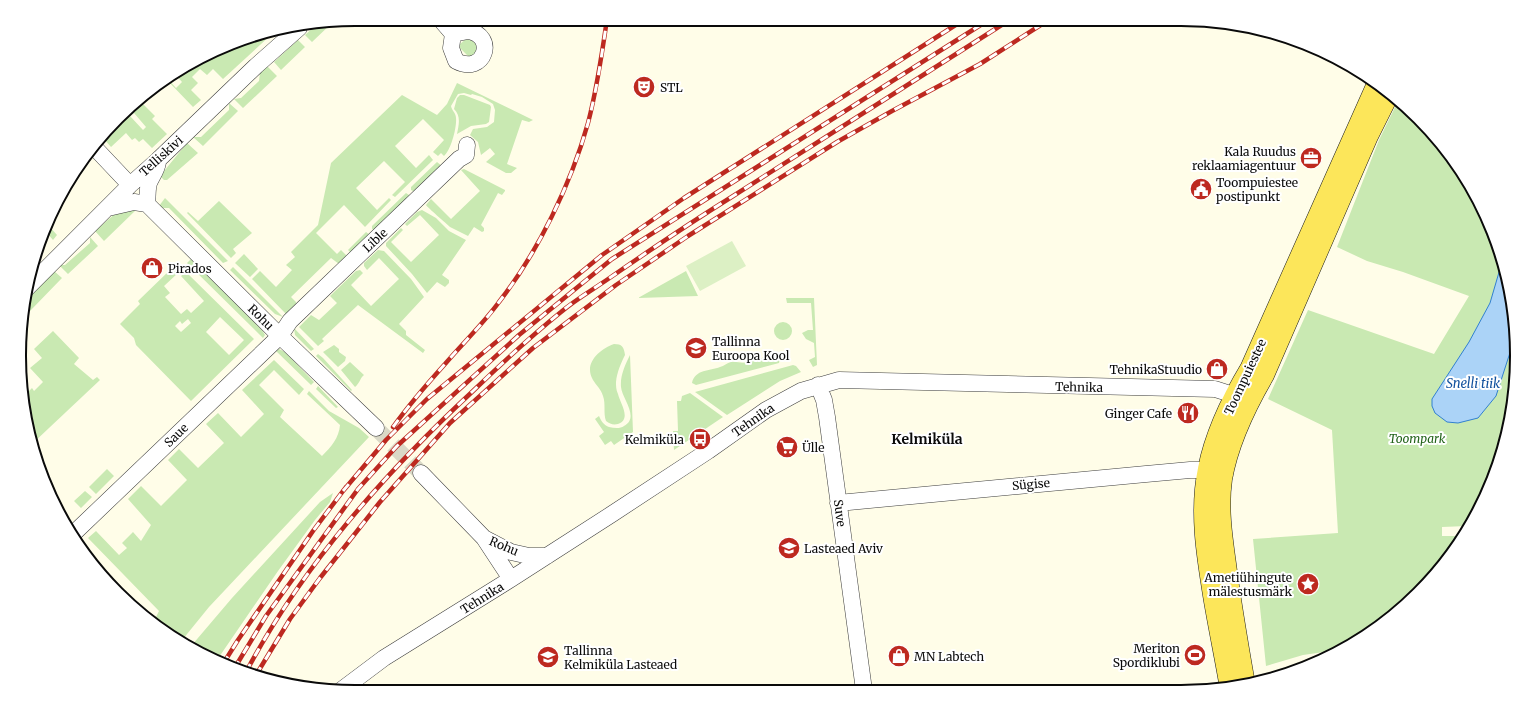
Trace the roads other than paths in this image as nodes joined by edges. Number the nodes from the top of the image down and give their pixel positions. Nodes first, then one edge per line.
1 (446, 26) edge
2 (295, 31) edge
3 (453, 34) dead end
4 (1375, 89) edge
5 (1387, 99) edge
6 (467, 145) dead end
7 (98, 151) edge
8 (158, 160) junction
9 (130, 185) junction
10 (147, 204) junction
11 (108, 208) junction
12 (34, 281) edge
13 (280, 336) junction
14 (818, 385) junction
15 (1242, 397) junction
16 (376, 428) tunnel mouth
17 (1216, 470) junction
18 (421, 473) tunnel mouth
19 (838, 503) junction
20 (77, 531) edge
21 (484, 538) junction
22 (547, 556) junction
23 (511, 579) junction
24 (1244, 679) edge
25 (1229, 681) edge
26 (347, 685) edge
27 (863, 685) edge

1 - 3 street
2 - 8 street, Telliskivi
4 - 15 main road, Toompuiestee
5 - 15 main road, Toompuiestee
6 - 13 street, Lible
7 - 9 street
8 - 9 street, Telliskivi
8 - 10 street
9 - 11 street, Telliskivi
10 - 11 street
10 - 13 street, Rohu
11 - 12 street, Telliskivi
13 - 16 street, Rohu
13 - 20 street, Saue
14 - 15 street, Tehnika
14 - 19 street, Suve
14 - 22 street, Tehnika
15 - 17 main road, Toompuiestee
17 - 19 street, Sügise
17 - 24 main road, Toompuiestee
17 - 25 main road, Toompuiestee
18 - 21 street, Rohu
19 - 27 street, Suve
21 - 22 street, Rohu
21 - 23 street, Rohu
22 - 23 street, Tehnika
23 - 26 street, Tehnika

